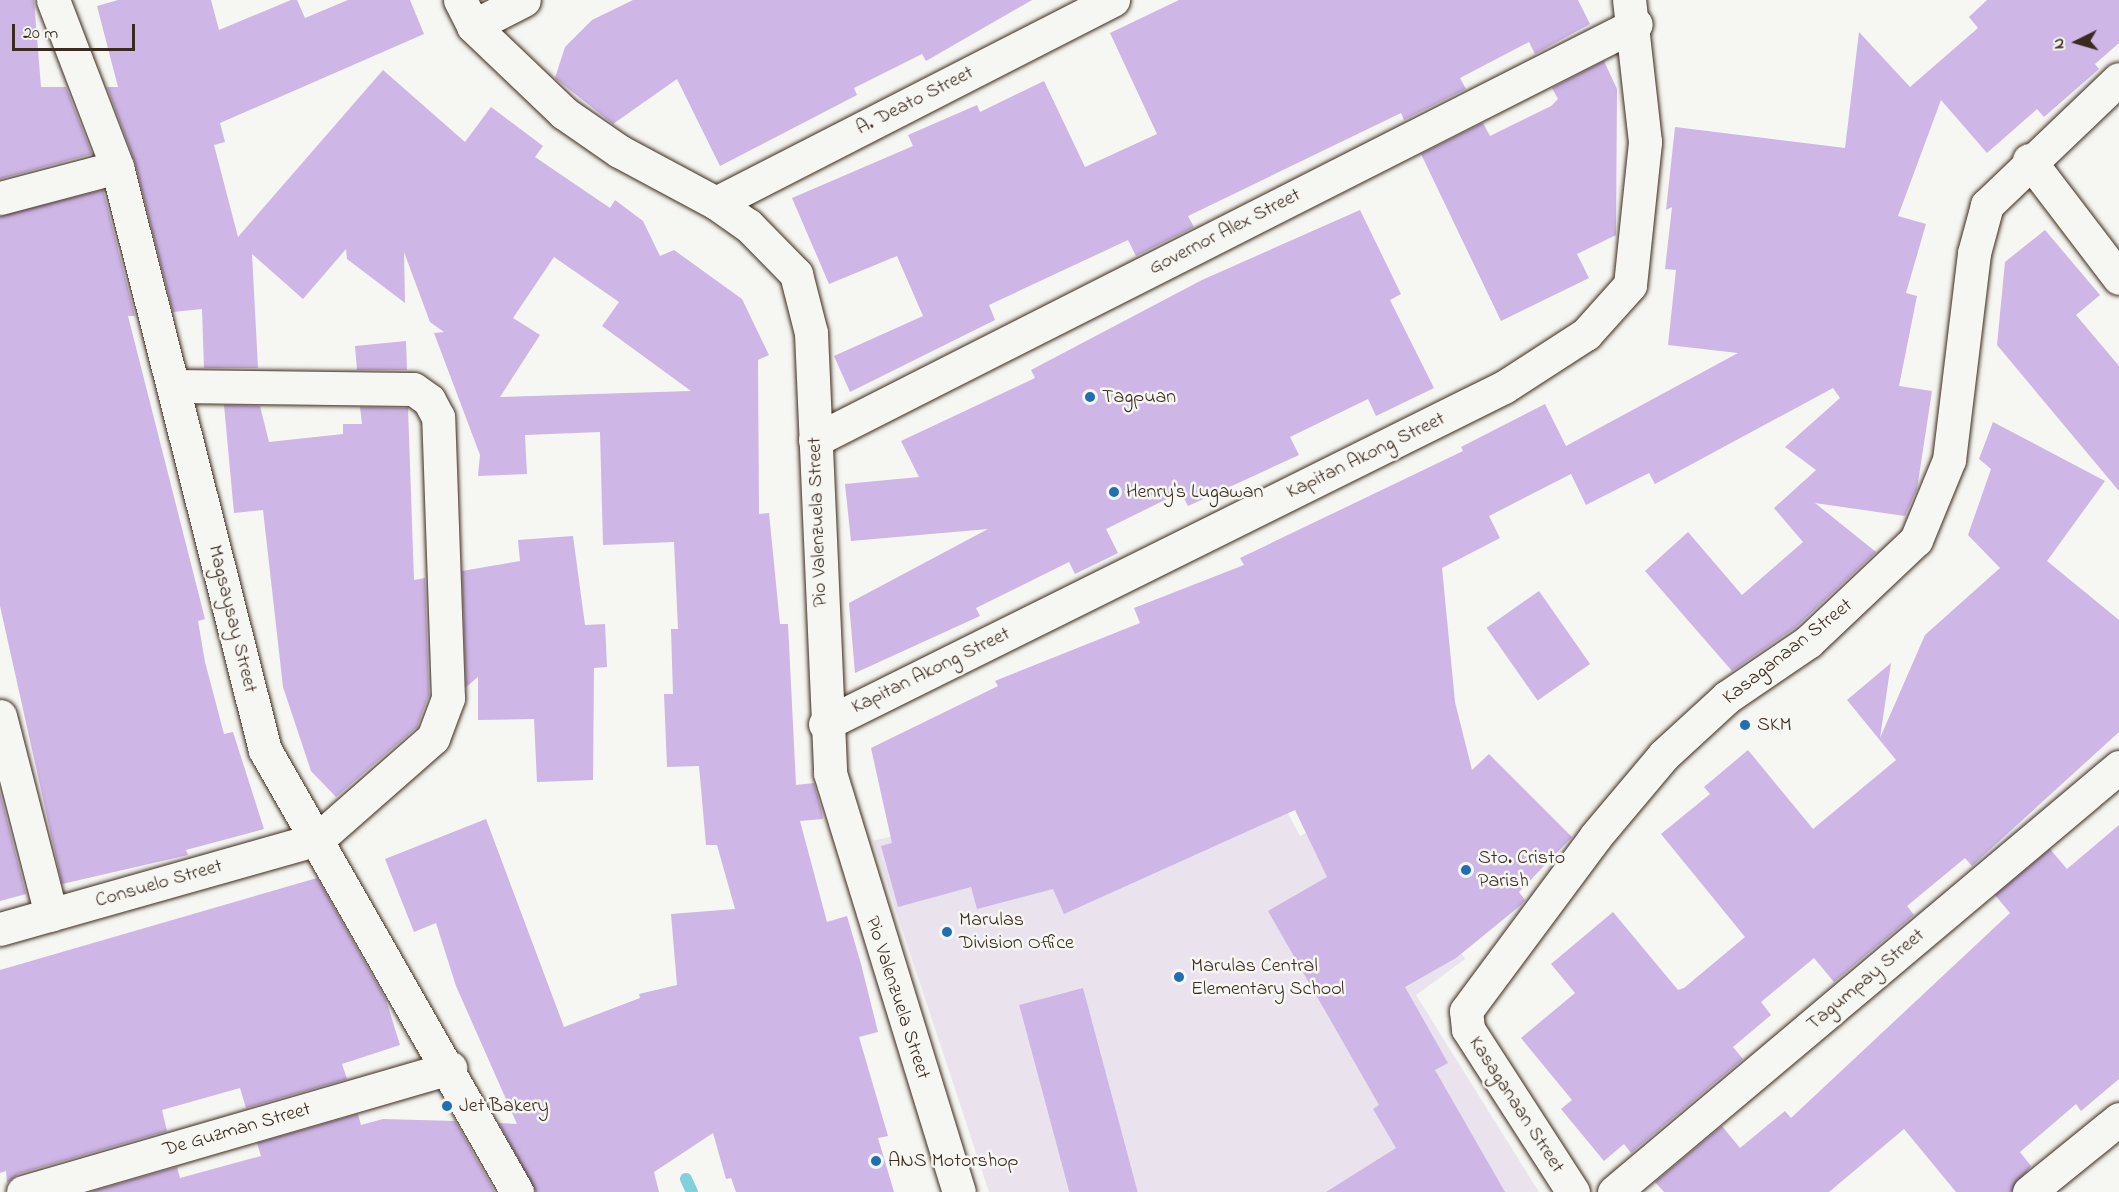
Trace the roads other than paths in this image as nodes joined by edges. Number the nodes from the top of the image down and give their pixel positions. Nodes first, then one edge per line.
1 (53, 0) edge
2 (524, 0) edge
3 (1113, 0) edge
4 (1633, 12) edge
5 (467, 13) edge
6 (2119, 79) edge
7 (2029, 160) junction
8 (117, 166) junction
9 (0, 198) edge
10 (716, 203) junction
11 (2119, 278) edge
12 (173, 386) junction
13 (815, 440) junction
14 (0, 716) edge
15 (825, 724) junction
16 (2119, 767) edge
17 (318, 839) junction
18 (51, 915) junction
19 (0, 929) edge
20 (450, 1068) junction
21 (2119, 1119) edge
22 (23, 1192) edge
23 (518, 1192) edge
24 (959, 1192) edge
25 (1573, 1192) edge
26 (1614, 1192) edge
27 (2029, 1192) edge

1 - 8 street, Magsaysay Street
2 - 5 street
3 - 10 street, A. Deato Street
4 - 13 street, Governor Alex Street
4 - 15 street, Kapitan Akong Street
5 - 10 street, Pio Valenzuela Street
6 - 7 street, Kasaganaan Street
7 - 11 street
7 - 25 street, Kasaganaan Street
8 - 9 street
8 - 12 street, Magsaysay Street
10 - 13 street, Pio Valenzuela Street
12 - 17 street, Magsaysay Street
12 - 17 street
13 - 15 street, Pio Valenzuela Street
14 - 18 street
15 - 24 street, Pio Valenzuela Street
16 - 26 street, Tagumpay Street
17 - 18 street, Consuelo Street
17 - 20 street, Magsaysay Street
18 - 19 street, Consuelo Street
20 - 22 street, De Guzman Street
20 - 23 street, Magsaysay Street
21 - 27 street

